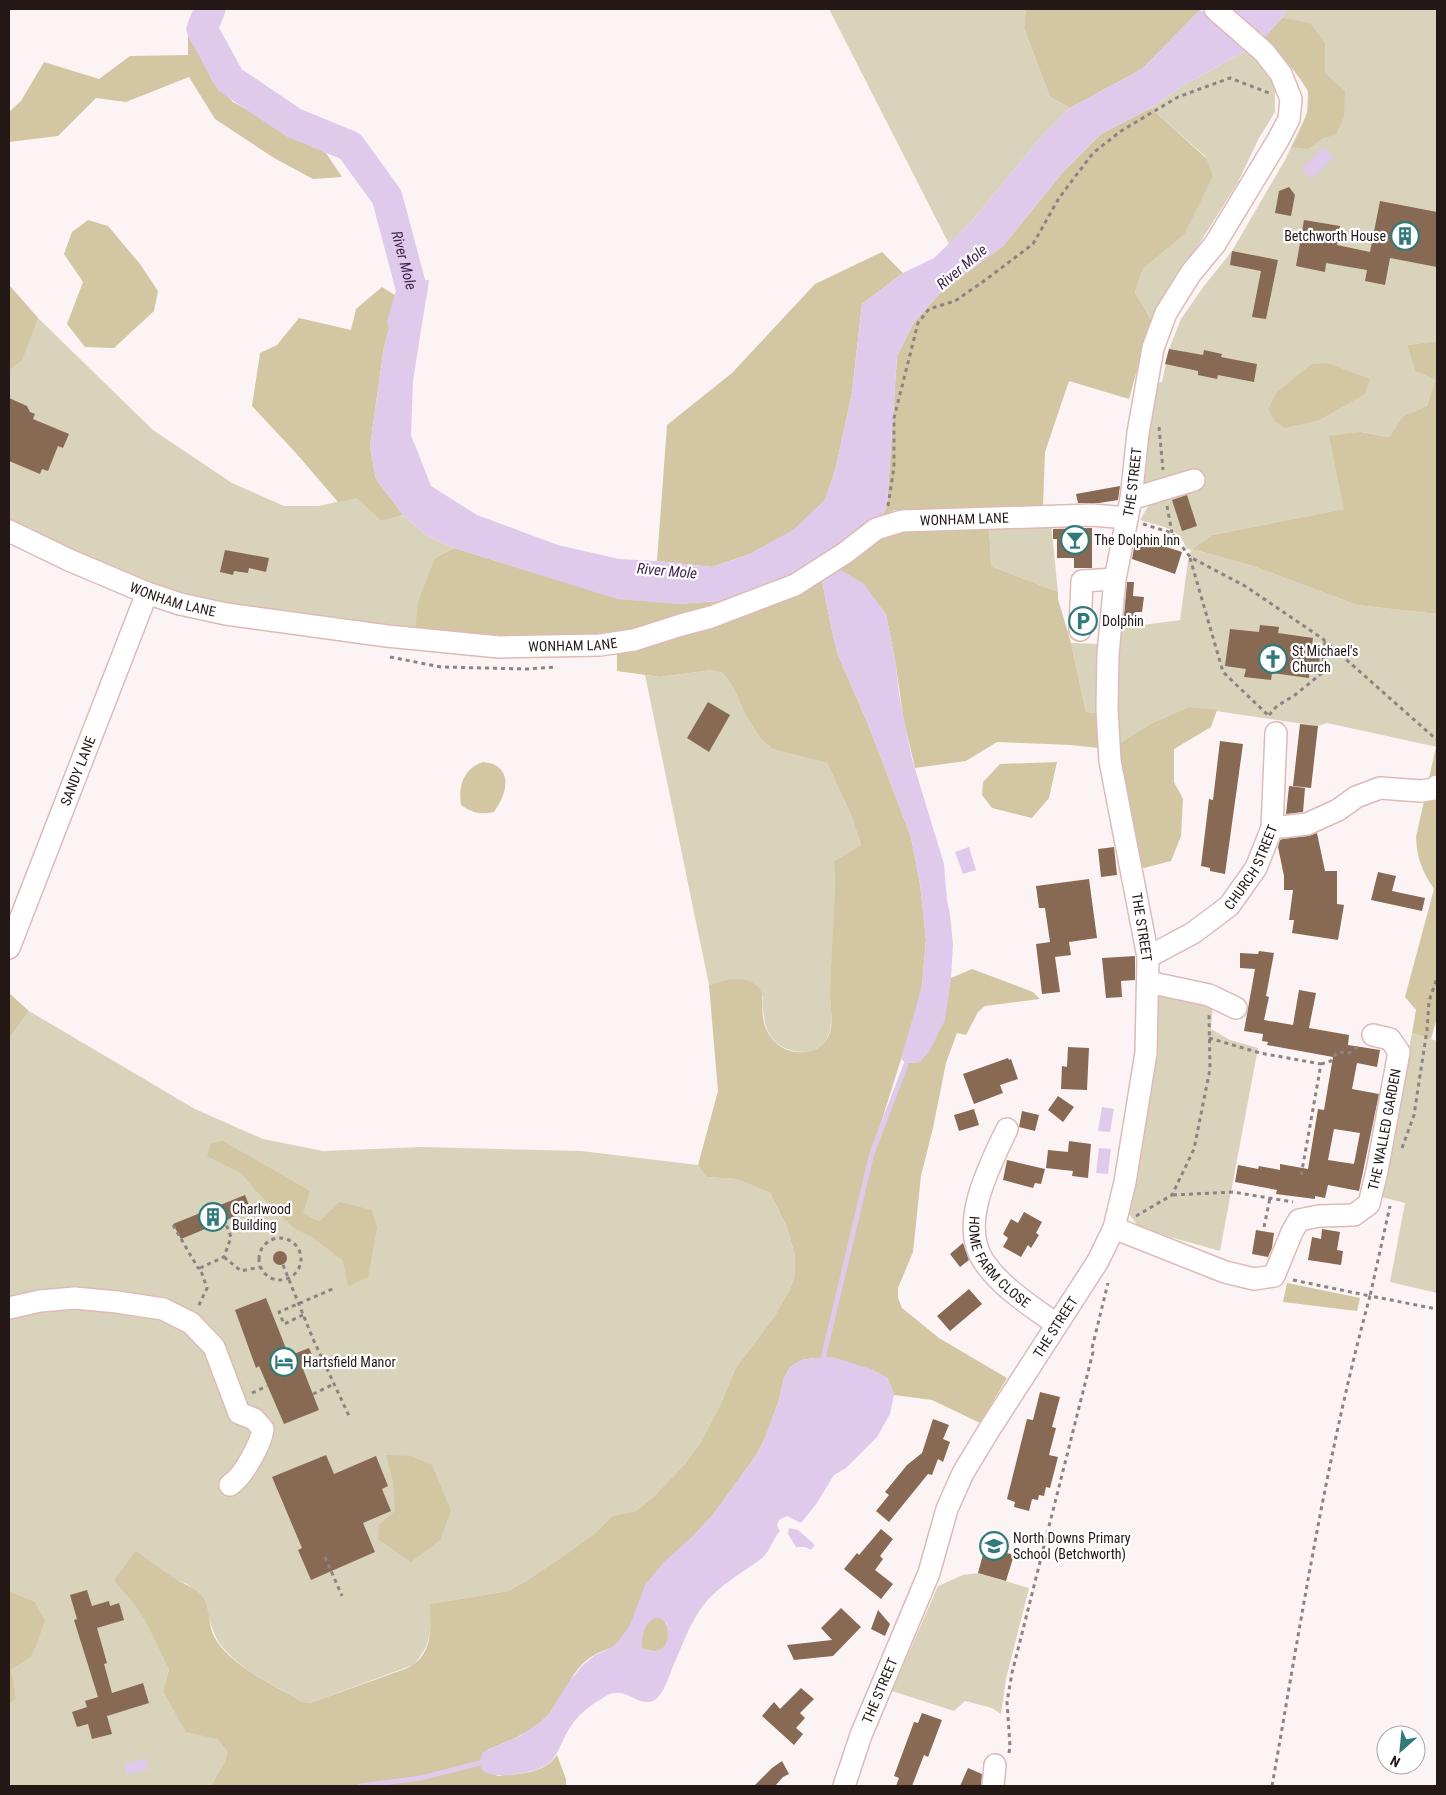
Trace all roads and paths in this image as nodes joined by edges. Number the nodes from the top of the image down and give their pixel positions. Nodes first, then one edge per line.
1 (1215, 9) edge
2 (1290, 101) junction
3 (1159, 424) dead end
4 (1194, 480) dead end
5 (1164, 488) junction
6 (888, 509) dead end
7 (1129, 509) junction
8 (9, 531) edge
9 (1172, 533) junction
10 (1190, 557) junction
11 (1115, 579) junction
12 (147, 593) junction
13 (1080, 630) dead end
14 (1325, 642) junction
15 (1273, 724) junction
16 (1437, 740) edge
17 (1437, 786) edge
18 (1272, 828) junction
19 (9, 948) edge
20 (1148, 957) junction
21 (1148, 982) junction
22 (1209, 995) junction
23 (1236, 1008) dead end
24 (1373, 1035) joint
25 (1209, 1038) junction
26 (1321, 1064) junction
27 (1007, 1129) dead end
28 (1301, 1176) dead end
29 (1172, 1195) junction
30 (1270, 1198) junction
31 (1299, 1220) junction
32 (226, 1224) dead end
33 (173, 1225) dead end
34 (1264, 1227) dead end
35 (1114, 1228) junction
36 (224, 1257) junction
37 (283, 1265) dead end
38 (260, 1267) junction
39 (200, 1268) junction
40 (1110, 1276) dead end
41 (288, 1278) junction
42 (207, 1288) dead end
43 (335, 1288) dead end
44 (299, 1304) junction
45 (9, 1308) edge
46 (1437, 1309) edge
47 (304, 1315) junction
48 (1056, 1324) junction
49 (334, 1384) junction
50 (313, 1394) dead end
51 (350, 1418) dead end
52 (230, 1486) dead end
53 (325, 1558) dead end
54 (342, 1596) dead end
55 (1002, 1763) joint
56 (844, 1786) edge
57 (993, 1786) edge
58 (1272, 1786) edge

1 - 2 street, THE STREET
2 - 6 path
2 - 7 street, THE STREET
3 - 5 path
4 - 5 street
5 - 7 street
5 - 9 path
7 - 9 path
7 - 11 street, THE STREET
7 - 12 street, WONHAM LANE
8 - 12 street, WONHAM LANE
9 - 10 path
10 - 14 path
10 - 15 path
11 - 13 street
11 - 20 street, THE STREET
12 - 19 street, SANDY LANE
14 - 15 path
14 - 16 path
15 - 18 street, CHURCH STREET
17 - 18 street
18 - 20 street, CHURCH STREET
20 - 21 street, THE STREET
21 - 22 street
21 - 35 street, THE STREET
22 - 23 street
22 - 25 path
24 - 26 path
24 - 31 street, THE WALLED GARDEN
25 - 26 path
25 - 29 path
26 - 28 path
27 - 48 street, HOME FARM CLOSE
29 - 30 path
29 - 35 path
30 - 31 path
30 - 34 path
31 - 35 street
32 - 36 path
33 - 39 path
35 - 48 street, THE STREET
36 - 38 path
36 - 39 path
37 - 41 path
38 - 41 path
38 - 41 path
39 - 42 path
40 - 55 path
41 - 44 path
43 - 44 path
44 - 47 path
44 - 47 path
45 - 52 street
46 - 58 path
47 - 49 path
48 - 56 street, THE STREET
49 - 50 path
49 - 51 path
53 - 54 path
55 - 57 street

